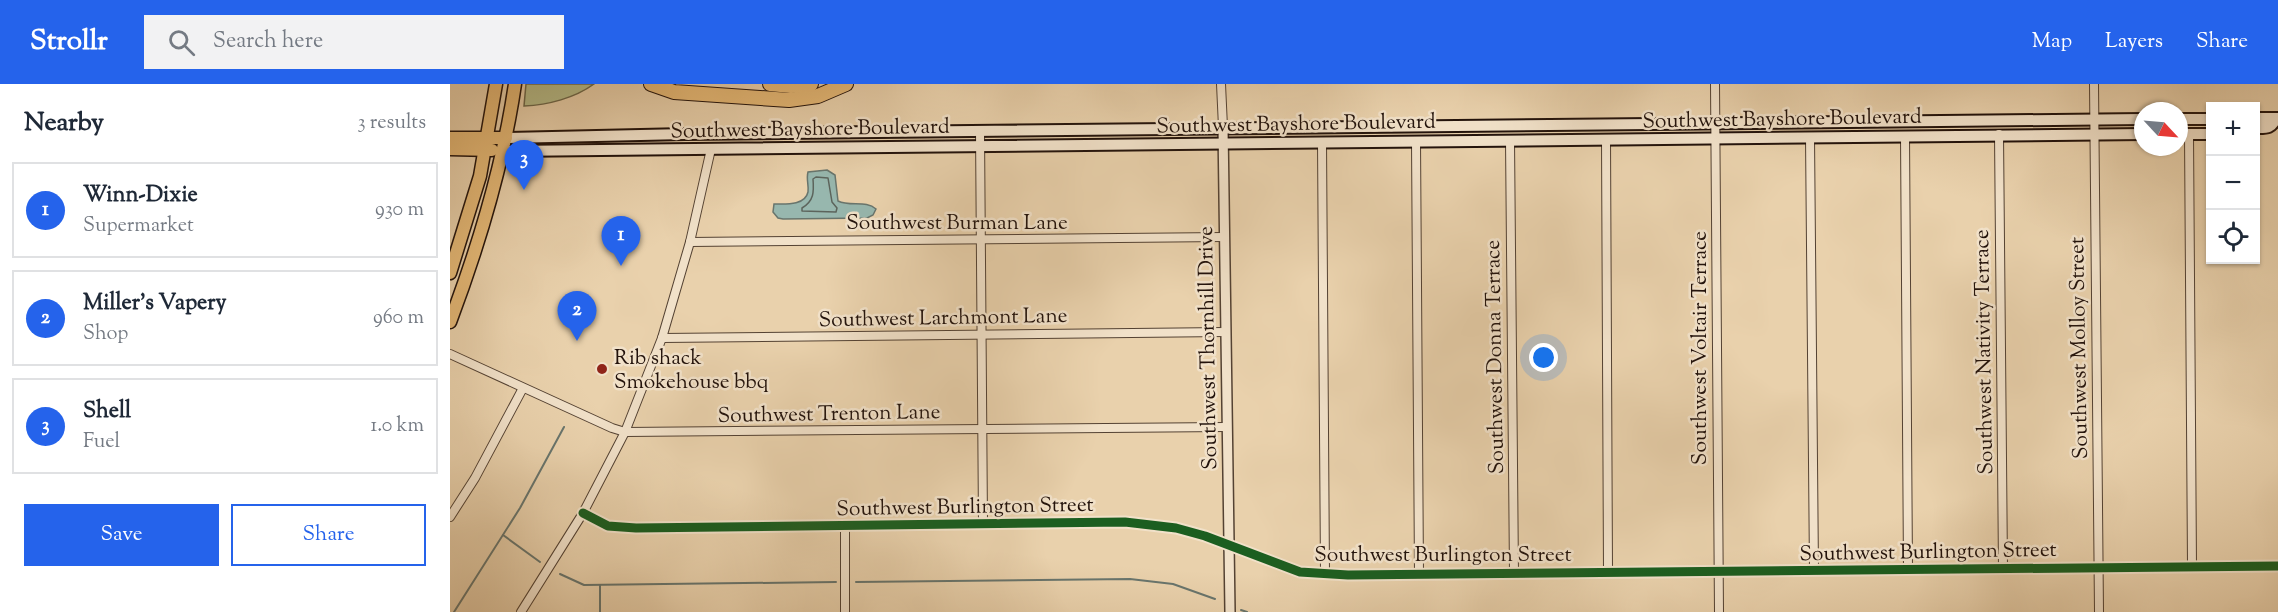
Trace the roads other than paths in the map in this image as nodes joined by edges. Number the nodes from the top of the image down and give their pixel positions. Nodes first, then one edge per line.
1 (496, 84) edge
2 (514, 84) edge
3 (651, 84) edge
4 (770, 84) edge
5 (811, 84) edge
6 (846, 84) edge
7 (1221, 84) edge
8 (1715, 84) edge
9 (2094, 84) edge
10 (2206, 118) edge
11 (2260, 118) edge
12 (2277, 118) edge
13 (2095, 119) junction
14 (2134, 119) edge
15 (2188, 119) edge
16 (1898, 121) junction
17 (1980, 121) junction
18 (1715, 123) junction
19 (1484, 125) junction
20 (1394, 126) junction
21 (1223, 128) junction
22 (2260, 128) edge
23 (980, 131) junction
24 (2206, 132) edge
25 (705, 133) junction
26 (780, 133) junction
27 (2260, 133) edge
28 (2278, 133) edge
29 (1999, 134) junction
30 (2094, 134) junction
31 (2134, 134) edge
32 (2188, 134) edge
33 (1905, 136) junction
34 (1810, 137) junction
35 (1827, 137) junction
36 (450, 138) edge
37 (506, 138) junction
38 (1715, 138) junction
39 (1606, 139) junction
40 (1510, 140) junction
41 (1416, 141) junction
42 (1322, 142) junction
43 (1340, 142) junction
44 (486, 144) junction
45 (1223, 144) junction
46 (980, 145) junction
47 (450, 149) edge
48 (711, 149) junction
49 (653, 150) junction
50 (502, 151) junction
51 (2184, 156) edge
52 (1224, 237) junction
53 (980, 240) junction
54 (690, 242) junction
55 (450, 273) edge
56 (450, 322) edge
57 (1225, 332) junction
58 (981, 335) junction
59 (662, 338) junction
60 (450, 354) edge
61 (523, 388) junction
62 (1226, 427) junction
63 (982, 429) junction
64 (625, 432) junction
65 (583, 513) junction
66 (450, 517) edge
67 (983, 524) junction
68 (845, 526) junction
69 (1227, 544) junction
70 (2278, 566) edge
71 (2192, 567) junction
72 (2003, 568) junction
73 (2098, 568) junction
74 (1908, 570) junction
75 (1814, 571) junction
76 (1608, 572) junction
77 (1719, 572) junction
78 (1325, 574) junction
79 (1419, 574) junction
80 (1514, 574) junction
81 (521, 612) edge
82 (845, 612) edge
83 (1230, 612) edge
84 (1719, 612) edge
85 (2099, 612) edge

1 - 44 main road
2 - 37 main road
3 - 6 highway
4 - 5 highway
7 - 21 street, Southwest Thornhill Drive
8 - 18 street, Southwest Voltair Terrace
9 - 13 street, Southwest Molloy Street
10 - 15 main road
11 - 12 main road
12 - 22 main road
13 - 14 main road, Southwest Bayshore Boulevard
13 - 17 main road, Southwest Bayshore Boulevard
13 - 30 street, Southwest Molloy Street
16 - 17 main road, Southwest Bayshore Boulevard
16 - 18 main road, Southwest Bayshore Boulevard
16 - 35 main road
17 - 33 main road
18 - 19 main road, Southwest Bayshore Boulevard
18 - 38 street, Southwest Voltair Terrace
19 - 20 main road, Southwest Bayshore Boulevard
19 - 41 main road
20 - 21 main road, Southwest Bayshore Boulevard
20 - 43 main road
21 - 23 main road, Southwest Bayshore Boulevard
21 - 45 street, Southwest Thornhill Drive
23 - 26 main road, Southwest Bayshore Boulevard
23 - 46 street
24 - 32 main road
25 - 26 main road, Southwest Bayshore Boulevard
25 - 37 main road, Southwest Bayshore Boulevard
25 - 49 main road
26 - 48 main road
27 - 28 main road
29 - 30 main road, Southwest Bayshore Boulevard
29 - 33 main road, Southwest Bayshore Boulevard
29 - 72 street, Southwest Nativity Terrace
30 - 31 main road, Southwest Bayshore Boulevard
30 - 73 street, Southwest Molloy Street
33 - 35 main road, Southwest Bayshore Boulevard
33 - 74 street
34 - 35 main road, Southwest Bayshore Boulevard
34 - 38 main road, Southwest Bayshore Boulevard
34 - 75 street
36 - 44 main road, Southwest Bayshore Boulevard
37 - 44 main road, Southwest Bayshore Boulevard
37 - 50 main road
38 - 39 main road, Southwest Bayshore Boulevard
38 - 77 street, Southwest Voltair Terrace
39 - 40 main road, Southwest Bayshore Boulevard
39 - 76 street
40 - 41 main road, Southwest Bayshore Boulevard
40 - 80 street, Southwest Donna Terrace
41 - 43 main road, Southwest Bayshore Boulevard
41 - 79 street
42 - 43 main road, Southwest Bayshore Boulevard
42 - 45 main road, Southwest Bayshore Boulevard
42 - 78 street
44 - 47 main road, Southwest Bayshore Boulevard
44 - 50 main road, Southwest Bayshore Boulevard
44 - 55 main road
45 - 46 main road, Southwest Bayshore Boulevard
45 - 52 street, Southwest Thornhill Drive
46 - 48 main road, Southwest Bayshore Boulevard
46 - 53 street
48 - 49 main road, Southwest Bayshore Boulevard
48 - 54 street
49 - 50 main road, Southwest Bayshore Boulevard
50 - 56 main road
51 - 71 street
52 - 53 street, Southwest Burman Lane
52 - 57 street, Southwest Thornhill Drive
53 - 54 street, Southwest Burman Lane
53 - 58 street
54 - 59 street
57 - 58 street, Southwest Larchmont Lane
57 - 62 street, Southwest Thornhill Drive
58 - 59 street, Southwest Larchmont Lane
58 - 63 street
59 - 64 street
60 - 61 street, Southwest Trenton Lane
61 - 64 street, Southwest Trenton Lane
61 - 66 street
62 - 63 street, Southwest Trenton Lane
62 - 69 street, Southwest Thornhill Drive
63 - 64 street, Southwest Trenton Lane
63 - 67 street
64 - 65 street
65 - 68 street, Southwest Burlington Street
65 - 81 street
67 - 68 street, Southwest Burlington Street
67 - 69 street, Southwest Burlington Street
68 - 82 street
69 - 78 street, Southwest Burlington Street
69 - 83 street, Southwest Thornhill Drive
70 - 71 street, Southwest Burlington Street
71 - 73 street, Southwest Burlington Street
72 - 73 street, Southwest Burlington Street
72 - 74 street, Southwest Burlington Street
73 - 85 street, Southwest Molloy Street
74 - 75 street, Southwest Burlington Street
75 - 77 street, Southwest Burlington Street
76 - 77 street, Southwest Burlington Street
76 - 80 street, Southwest Burlington Street
77 - 84 street, Southwest Voltair Terrace
78 - 79 street, Southwest Burlington Street
79 - 80 street, Southwest Burlington Street

